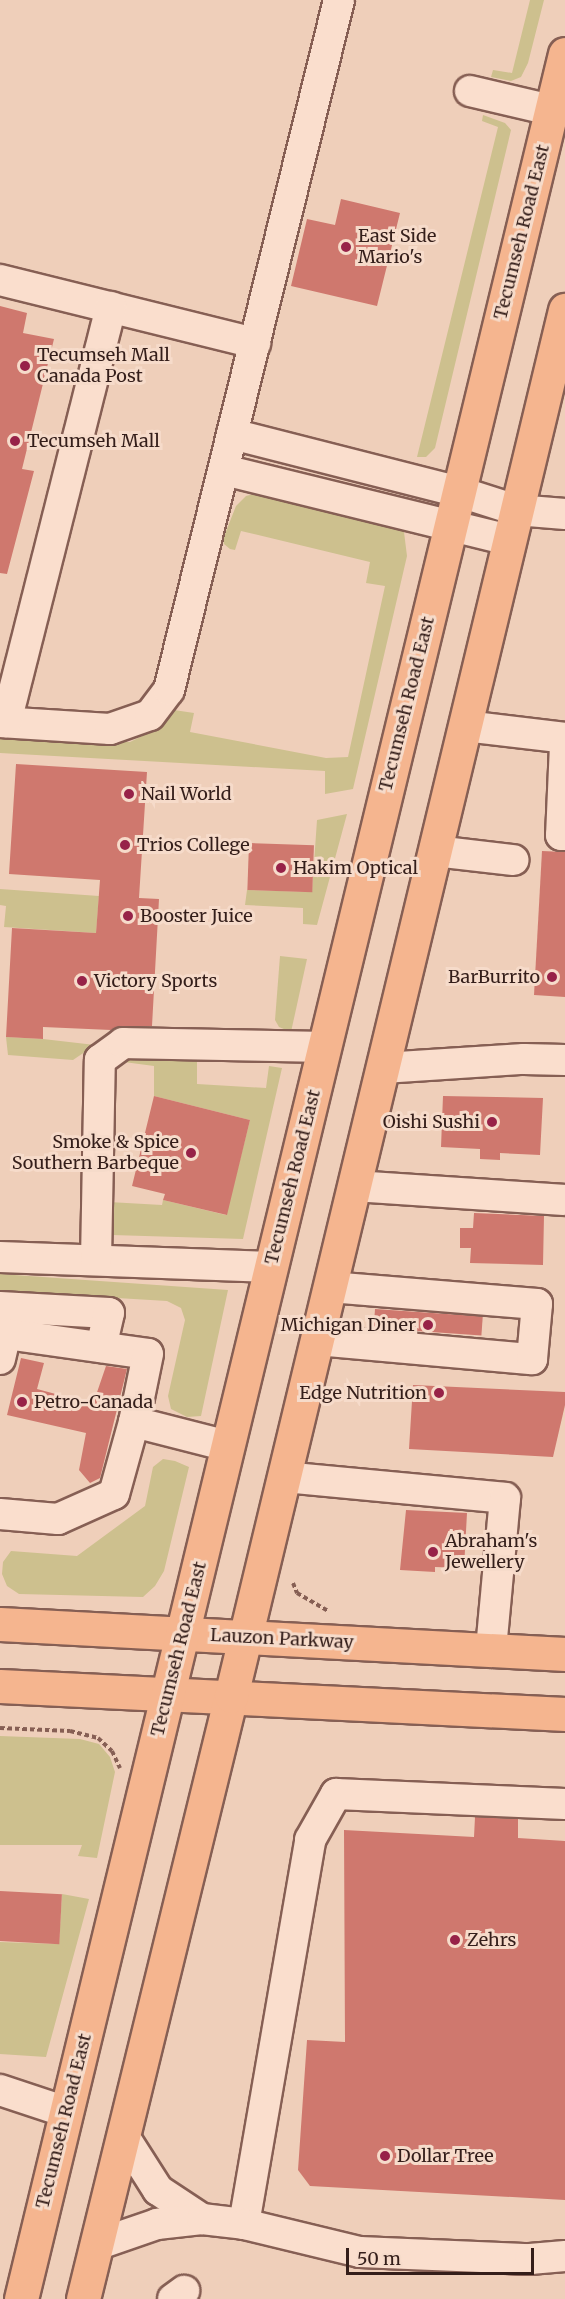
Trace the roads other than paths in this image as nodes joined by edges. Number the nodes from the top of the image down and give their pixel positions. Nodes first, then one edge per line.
1 (339, 0) edge
2 (565, 54) edge
3 (470, 92) dead end
4 (551, 110) junction
5 (0, 280) edge
6 (111, 307) junction
7 (565, 314) edge
8 (255, 343) junction
9 (232, 434) junction
10 (224, 470) junction
11 (460, 492) junction
12 (565, 514) edge
13 (451, 525) junction
14 (513, 525) junction
15 (3, 722) edge
16 (465, 726) junction
17 (565, 738) edge
18 (565, 745) edge
19 (565, 836) edge
20 (435, 851) junction
21 (513, 860) dead end
22 (324, 1047) junction
23 (565, 1059) edge
24 (383, 1068) junction
25 (354, 1186) junction
26 (565, 1200) edge
27 (0, 1257) edge
28 (96, 1260) junction
29 (271, 1267) junction
30 (330, 1287) junction
31 (0, 1307) edge
32 (317, 1340) junction
33 (101, 1347) junction
34 (0, 1359) edge
35 (134, 1422) junction
36 (228, 1446) junction
37 (284, 1477) junction
38 (0, 1514) edge
39 (0, 1624) edge
40 (182, 1634) junction
41 (245, 1638) junction
42 (491, 1650) junction
43 (565, 1654) edge
44 (0, 1686) edge
45 (168, 1694) junction
46 (231, 1696) junction
47 (565, 1714) edge
48 (565, 1804) edge
49 (0, 2090) edge
50 (66, 2112) junction
51 (123, 2135) junction
52 (202, 2219) junction
53 (244, 2224) junction
54 (96, 2245) junction
55 (565, 2256) edge
56 (21, 2299) edge
57 (83, 2299) edge

1 - 8 street
2 - 4 main road, Tecumseh Road East
3 - 4 street
4 - 11 main road, Tecumseh Road East
5 - 6 street
6 - 8 street
6 - 15 street
7 - 14 main road
8 - 9 street
9 - 10 street
9 - 11 street
10 - 13 street
10 - 15 street
11 - 13 main road, Tecumseh Road East
11 - 14 street
12 - 14 street
13 - 14 street
13 - 22 main road, Tecumseh Road East
14 - 16 main road
16 - 17 street
16 - 20 main road
18 - 19 street
20 - 21 street
20 - 24 main road
22 - 28 street
22 - 29 main road, Tecumseh Road East
23 - 24 street
24 - 25 main road
25 - 26 street
25 - 30 main road
27 - 28 street
28 - 29 street
29 - 36 main road, Tecumseh Road East
30 - 32 main road
30 - 32 street
31 - 33 street
32 - 37 main road
33 - 34 street
33 - 35 street
35 - 36 street
35 - 38 street
36 - 40 main road, Tecumseh Road East
37 - 41 main road
37 - 42 street
39 - 40 main road, Lauzon Parkway
40 - 41 main road, Lauzon Parkway
40 - 45 main road, Tecumseh Road East
41 - 42 main road, Lauzon Parkway
41 - 46 main road
42 - 43 main road, Lauzon Parkway
44 - 45 main road
45 - 46 main road
45 - 50 main road, Tecumseh Road East
46 - 47 main road
46 - 51 main road
48 - 53 street
49 - 50 street
50 - 56 main road, Tecumseh Road East
51 - 52 street
51 - 54 main road
52 - 53 street
52 - 54 street
53 - 55 street
54 - 57 main road

